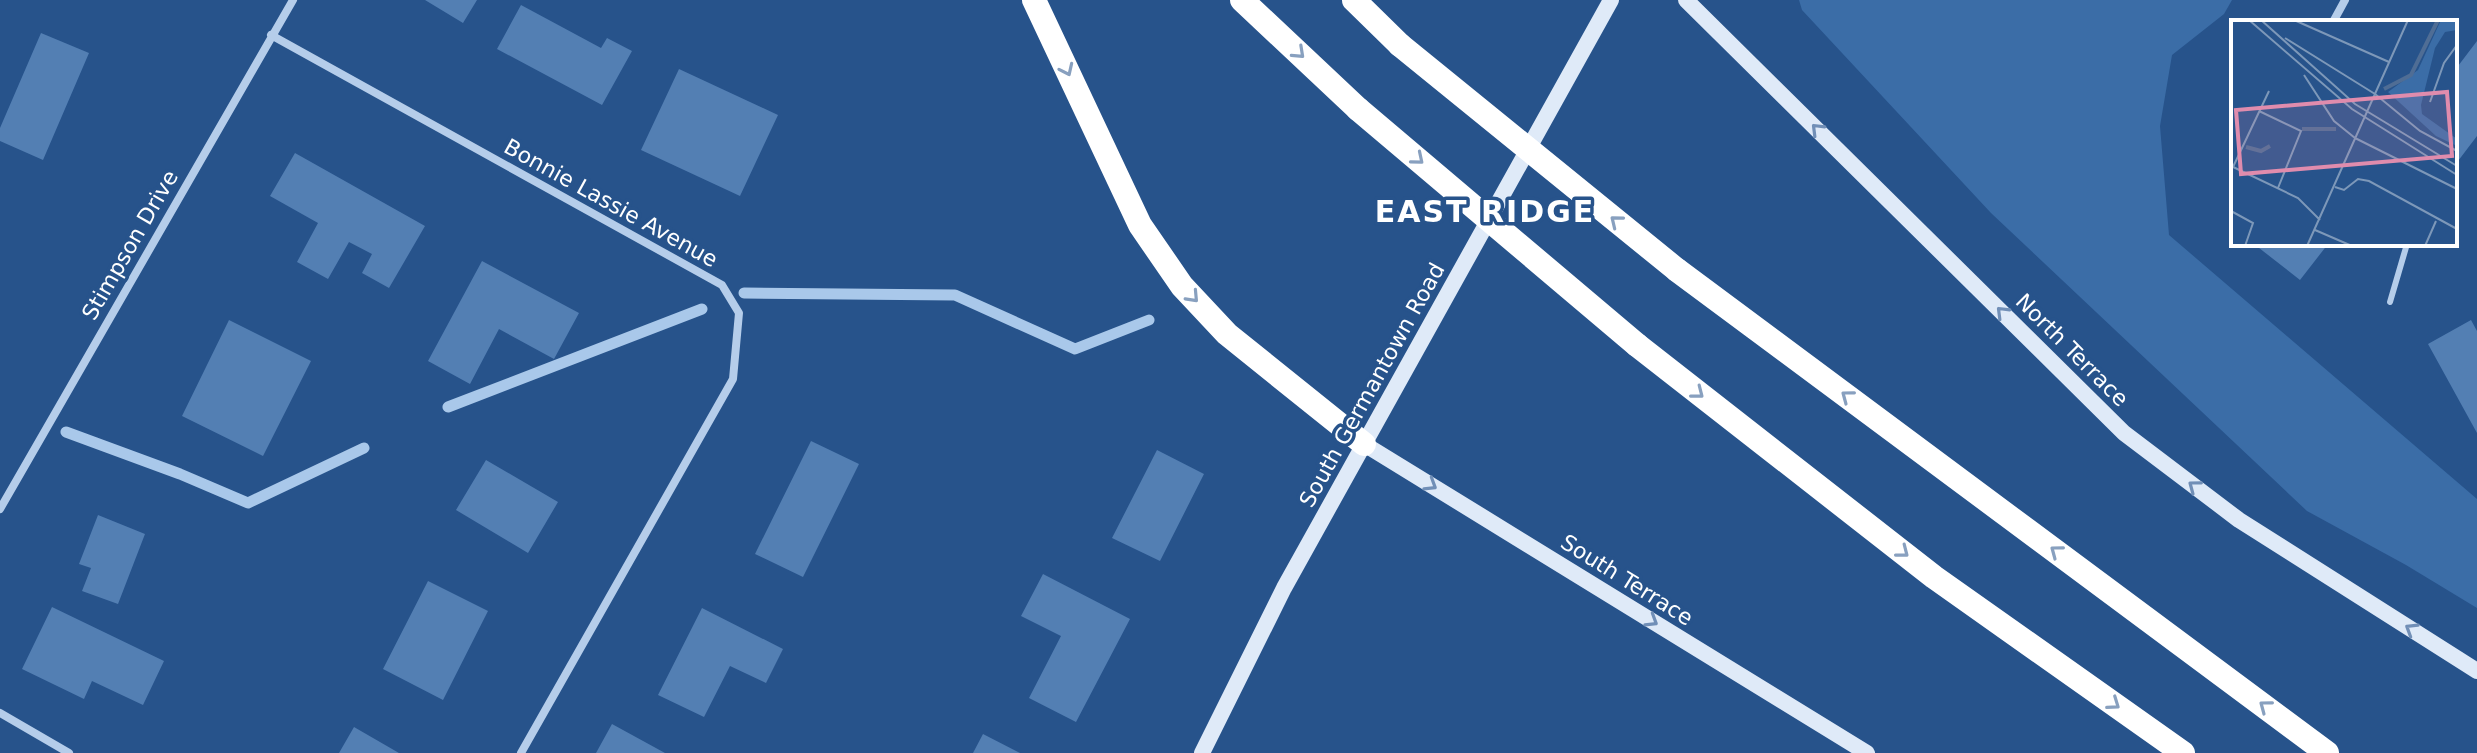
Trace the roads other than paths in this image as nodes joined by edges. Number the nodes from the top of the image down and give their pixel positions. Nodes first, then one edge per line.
1 (293, 0) edge
2 (1034, 0) edge
3 (1242, 0) edge
4 (1354, 0) edge
5 (1611, 0) edge
6 (1686, 0) edge
7 (2345, 0) edge
8 (2334, 20) edge
9 (271, 35) junction
10 (2406, 246) edge
11 (2390, 302) dead end
12 (1364, 444) junction
13 (0, 509) edge
14 (2477, 671) edge
15 (0, 713) edge
16 (69, 753) edge
17 (521, 753) edge
18 (1202, 753) edge
19 (1867, 753) edge
20 (2183, 753) edge
21 (2327, 753) edge

1 - 9 street, Stimpson Drive
2 -> 12 highway
3 -> 20 highway, bridge
21 -> 4 highway, bridge
5 - 12 street, South Germantown Road
14 -> 6 street, North Terrace
7 - 8 street
9 - 13 street, Stimpson Drive
9 - 17 street, Bonnie Lassie Avenue
10 - 11 lane
12 - 18 street, South Germantown Road
12 -> 19 street, South Terrace
15 - 16 street

